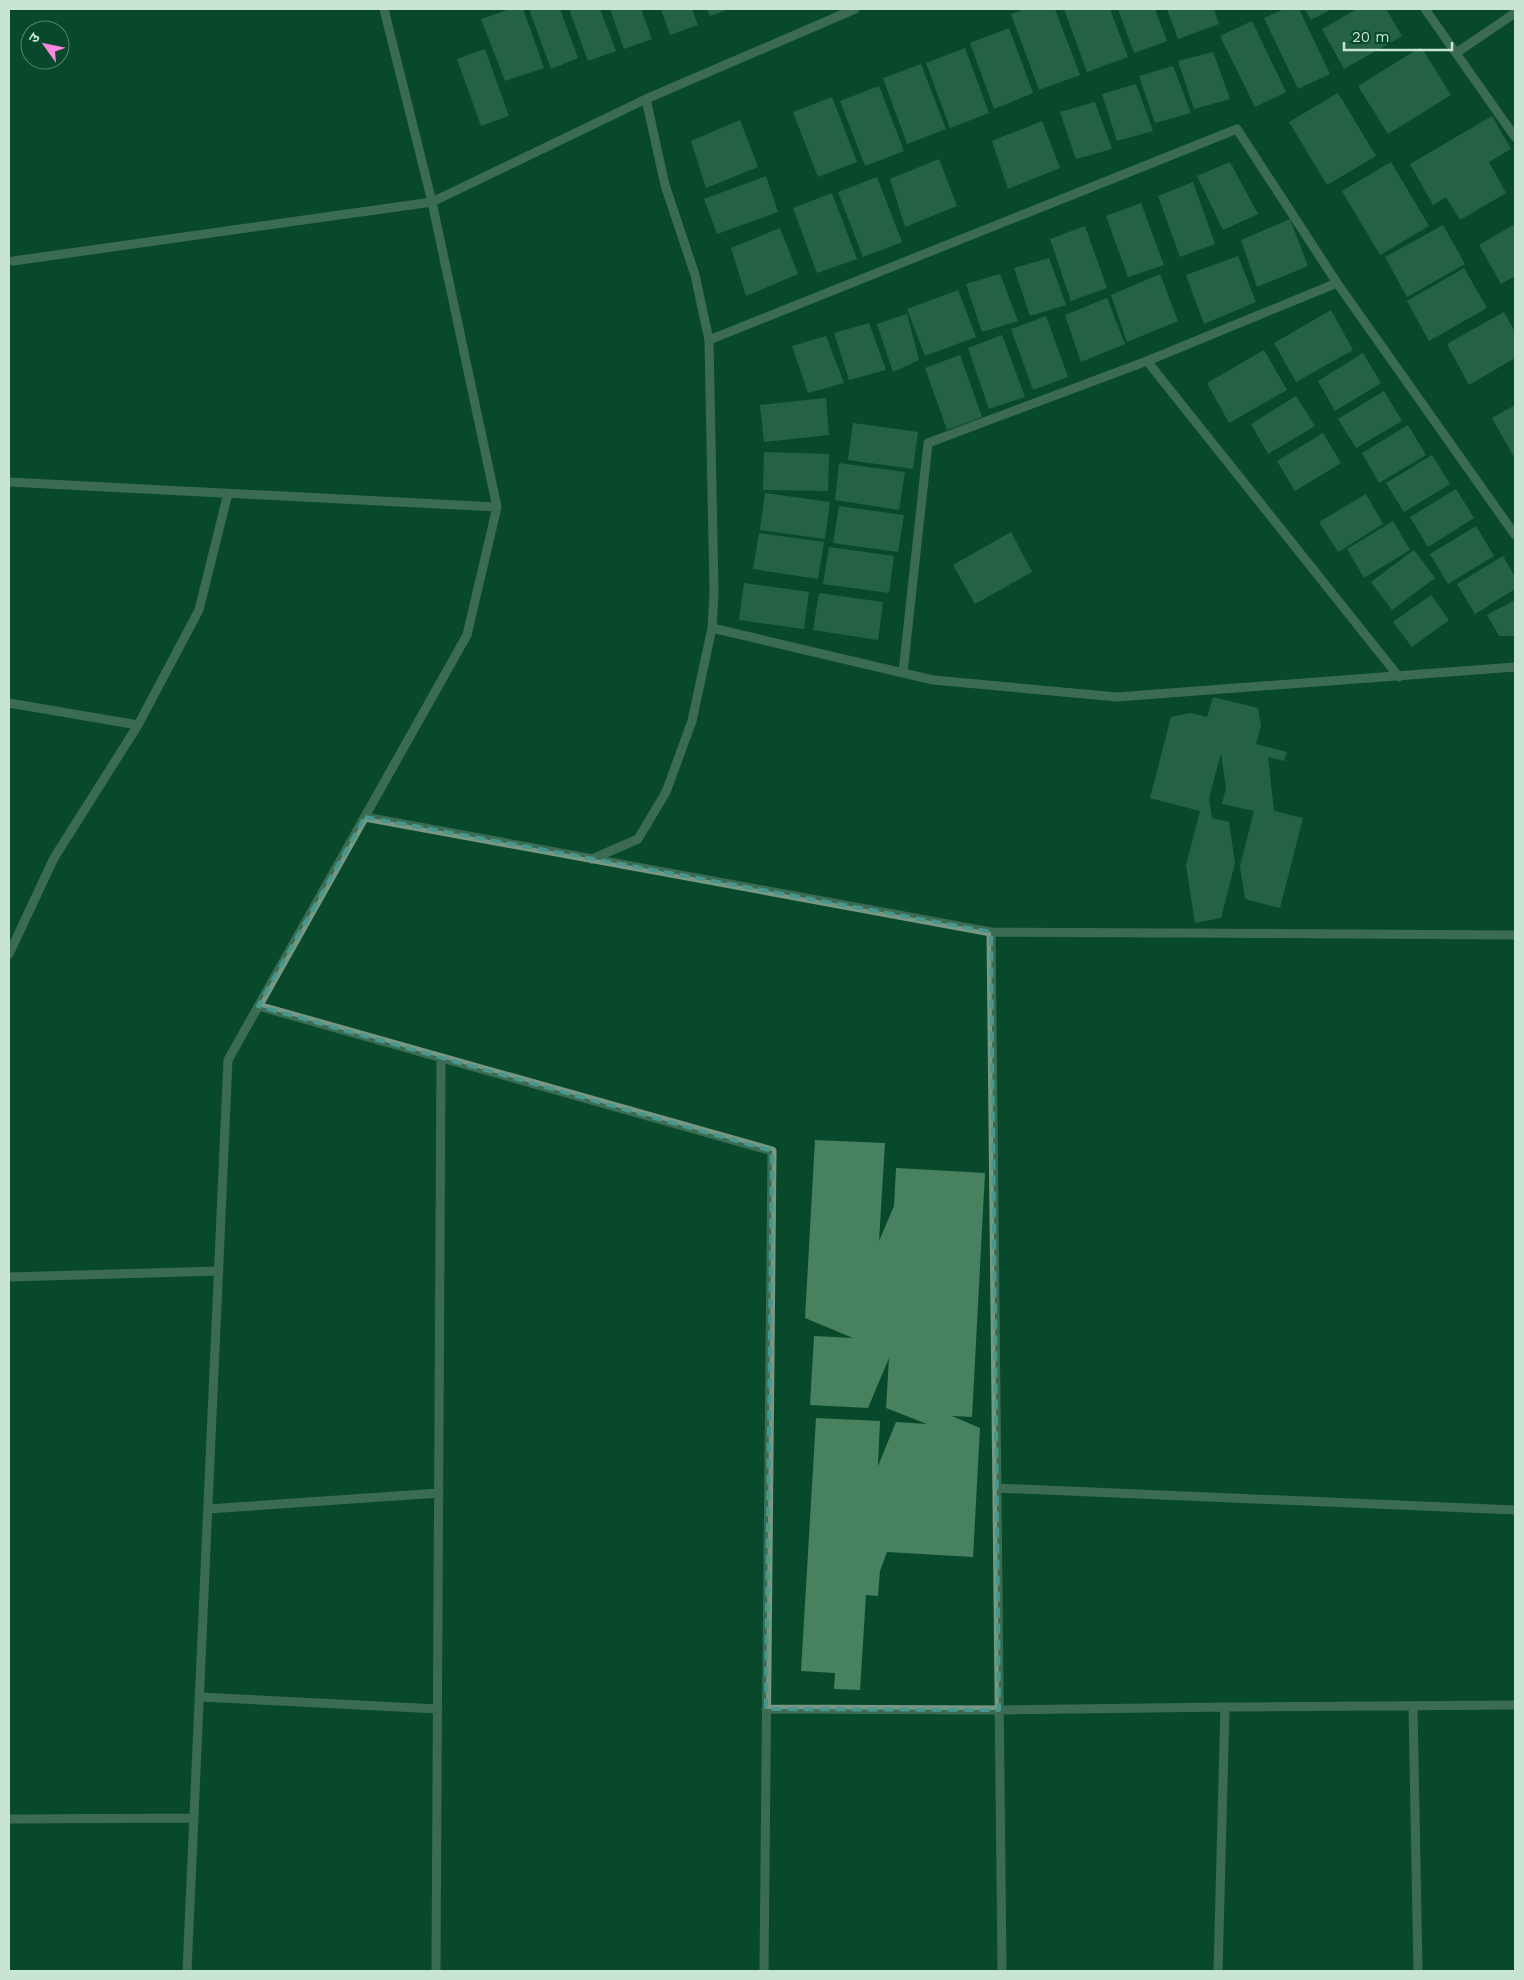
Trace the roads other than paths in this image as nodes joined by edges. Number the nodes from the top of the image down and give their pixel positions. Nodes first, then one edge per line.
1 (384, 9) edge
2 (855, 9) edge
3 (1425, 9) edge
4 (1515, 13) edge
5 (1456, 52) junction
6 (646, 98) junction
7 (1515, 137) edge
8 (432, 202) junction
9 (13, 261) dead end
10 (1337, 283) junction
11 (709, 340) junction
12 (1148, 361) junction
13 (9, 482) edge
14 (228, 493) junction
15 (497, 507) junction
16 (1515, 535) edge
17 (712, 628) junction
18 (1515, 667) edge
19 (903, 672) junction
20 (1399, 677) junction
21 (9, 703) edge
22 (138, 725) junction
23 (364, 817) junction
24 (592, 859) junction
25 (991, 932) junction
26 (1515, 935) edge
27 (9, 954) edge
28 (258, 1006) junction
29 (441, 1058) junction
30 (219, 1270) junction
31 (9, 1276) edge
32 (997, 1488) junction
33 (439, 1493) junction
34 (208, 1509) junction
35 (1515, 1510) edge
36 (200, 1697) junction
37 (1515, 1705) edge
38 (1413, 1706) junction
39 (1225, 1707) junction
40 (438, 1709) junction
41 (766, 1709) junction
42 (999, 1710) junction
43 (194, 1818) junction
44 (9, 1819) edge
45 (187, 1971) edge
46 (436, 1971) edge
47 (764, 1971) edge
48 (1002, 1971) edge
49 (1218, 1971) edge
50 (1418, 1971) edge

1 - 8 street
2 - 6 street
3 - 5 street
4 - 5 street
5 - 7 street
6 - 8 street
6 - 11 street
8 - 9 street
8 - 15 street
10 - 11 street
10 - 12 street
10 - 16 street
11 - 17 street
12 - 19 street
12 - 20 street
13 - 14 street
14 - 15 street
14 - 22 street
15 - 23 street
17 - 19 street
17 - 24 street
18 - 20 street
19 - 20 street
21 - 22 street
22 - 27 street
23 - 24 street
23 - 28 street
24 - 25 street
25 - 26 street
25 - 32 street
28 - 29 street
28 - 30 street
29 - 33 street
29 - 41 street
30 - 31 street
30 - 34 street
32 - 35 street
32 - 42 street
33 - 34 street
33 - 40 street
34 - 36 street
36 - 40 street
36 - 43 street
37 - 38 street
38 - 39 street
38 - 50 street
39 - 42 street
39 - 49 street
40 - 46 street
41 - 42 street
41 - 47 street
42 - 48 street
43 - 44 street
43 - 45 street

